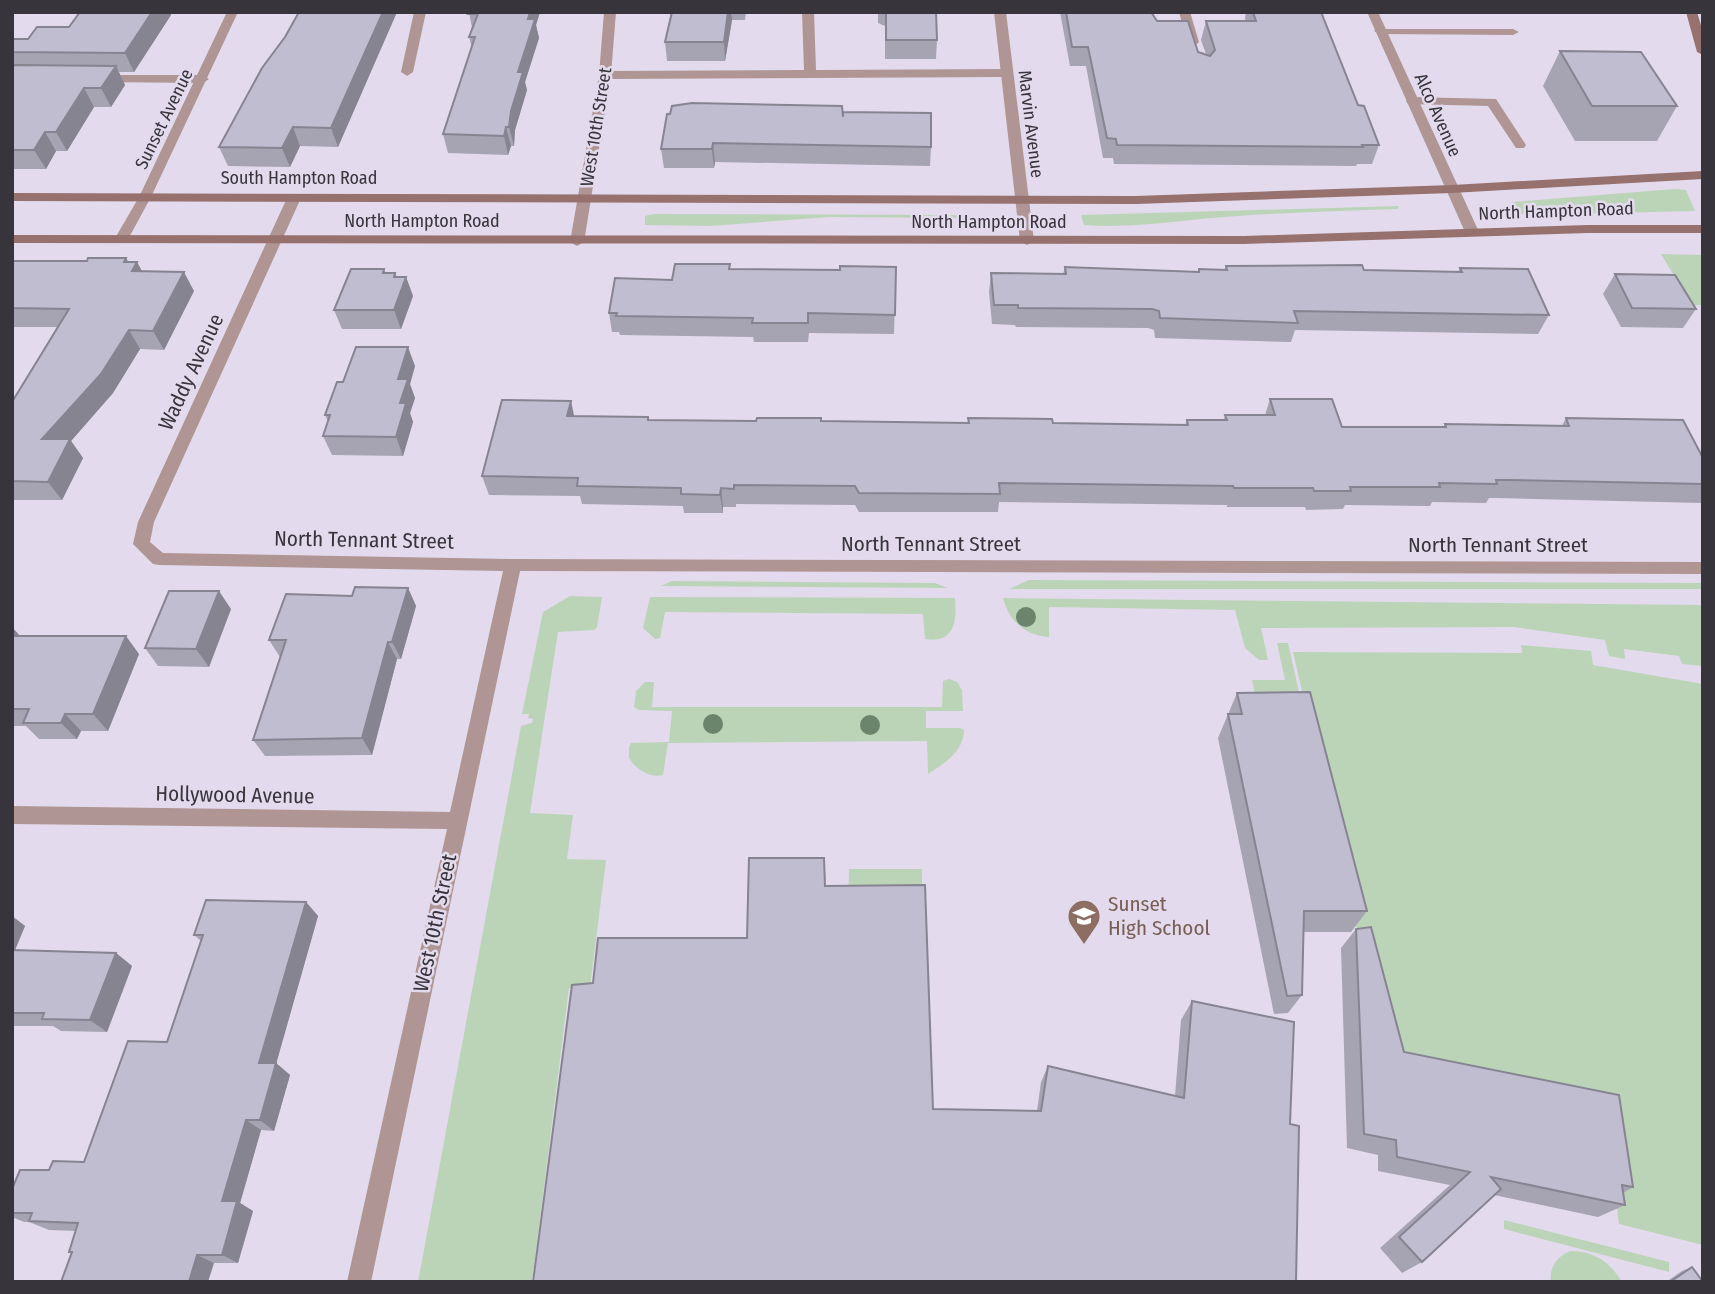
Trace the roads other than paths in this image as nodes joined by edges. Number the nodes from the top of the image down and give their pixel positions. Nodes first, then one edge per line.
1 (233, 12) edge
2 (420, 12) edge
3 (610, 12) edge
4 (808, 12) edge
5 (1000, 12) edge
6 (1184, 12) edge
7 (1372, 12) edge
8 (1691, 12) edge
9 (1381, 31) junction
10 (1513, 32) dead end
11 (1703, 52) edge
12 (1198, 58) edge
13 (407, 72) dead end
14 (810, 73) junction
15 (1007, 74) junction
16 (605, 75) junction
17 (80, 78) edge
18 (203, 79) junction
19 (1412, 101) junction
20 (1520, 145) dead end
21 (1703, 175) edge
22 (1452, 189) junction
23 (12, 197) edge
24 (145, 197) junction
25 (294, 198) junction
26 (585, 199) junction
27 (1023, 200) junction
28 (1703, 229) edge
29 (1472, 232) junction
30 (12, 239) edge
31 (121, 240) junction
32 (276, 240) junction
33 (1027, 241) junction
34 (578, 242) junction
35 (159, 559) joint
36 (513, 565) junction
37 (1703, 568) edge
38 (12, 815) edge
39 (457, 821) junction
40 (359, 1282) edge

1 - 18 street, Sunset Avenue
2 - 13 street
3 - 16 street, West 10th Street
4 - 14 street
5 - 15 street, Marvin Avenue
6 - 12 street
7 - 9 street, Alco Avenue
8 - 11 main road
9 - 10 street
9 - 19 street, Alco Avenue
14 - 15 street
14 - 16 street
15 - 27 street, Marvin Avenue
16 - 26 street, West 10th Street
17 - 18 street
18 - 24 street, Sunset Avenue
19 - 20 street
19 - 22 street, Alco Avenue
21 - 22 main road, North Hampton Road
22 - 27 main road, North Hampton Road
22 - 29 street, Alco Avenue
23 - 24 main road, South Hampton Road
24 - 25 main road, South Hampton Road
24 - 31 street, Sunset Avenue
25 - 26 main road, South Hampton Road
25 - 32 street, Waddy Avenue
26 - 27 main road, North Hampton Road
26 - 34 street, West 10th Street
27 - 33 street, Marvin Avenue
28 - 29 main road, North Hampton Road
29 - 33 main road, North Hampton Road
30 - 31 main road
31 - 32 main road
32 - 34 main road, North Hampton Road
32 - 35 street, Waddy Avenue
33 - 34 main road, North Hampton Road
35 - 36 street, North Tennant Street
36 - 37 street, North Tennant Street
36 - 39 street, West 10th Street
38 - 39 street, Hollywood Avenue
39 - 40 street, West 10th Street

